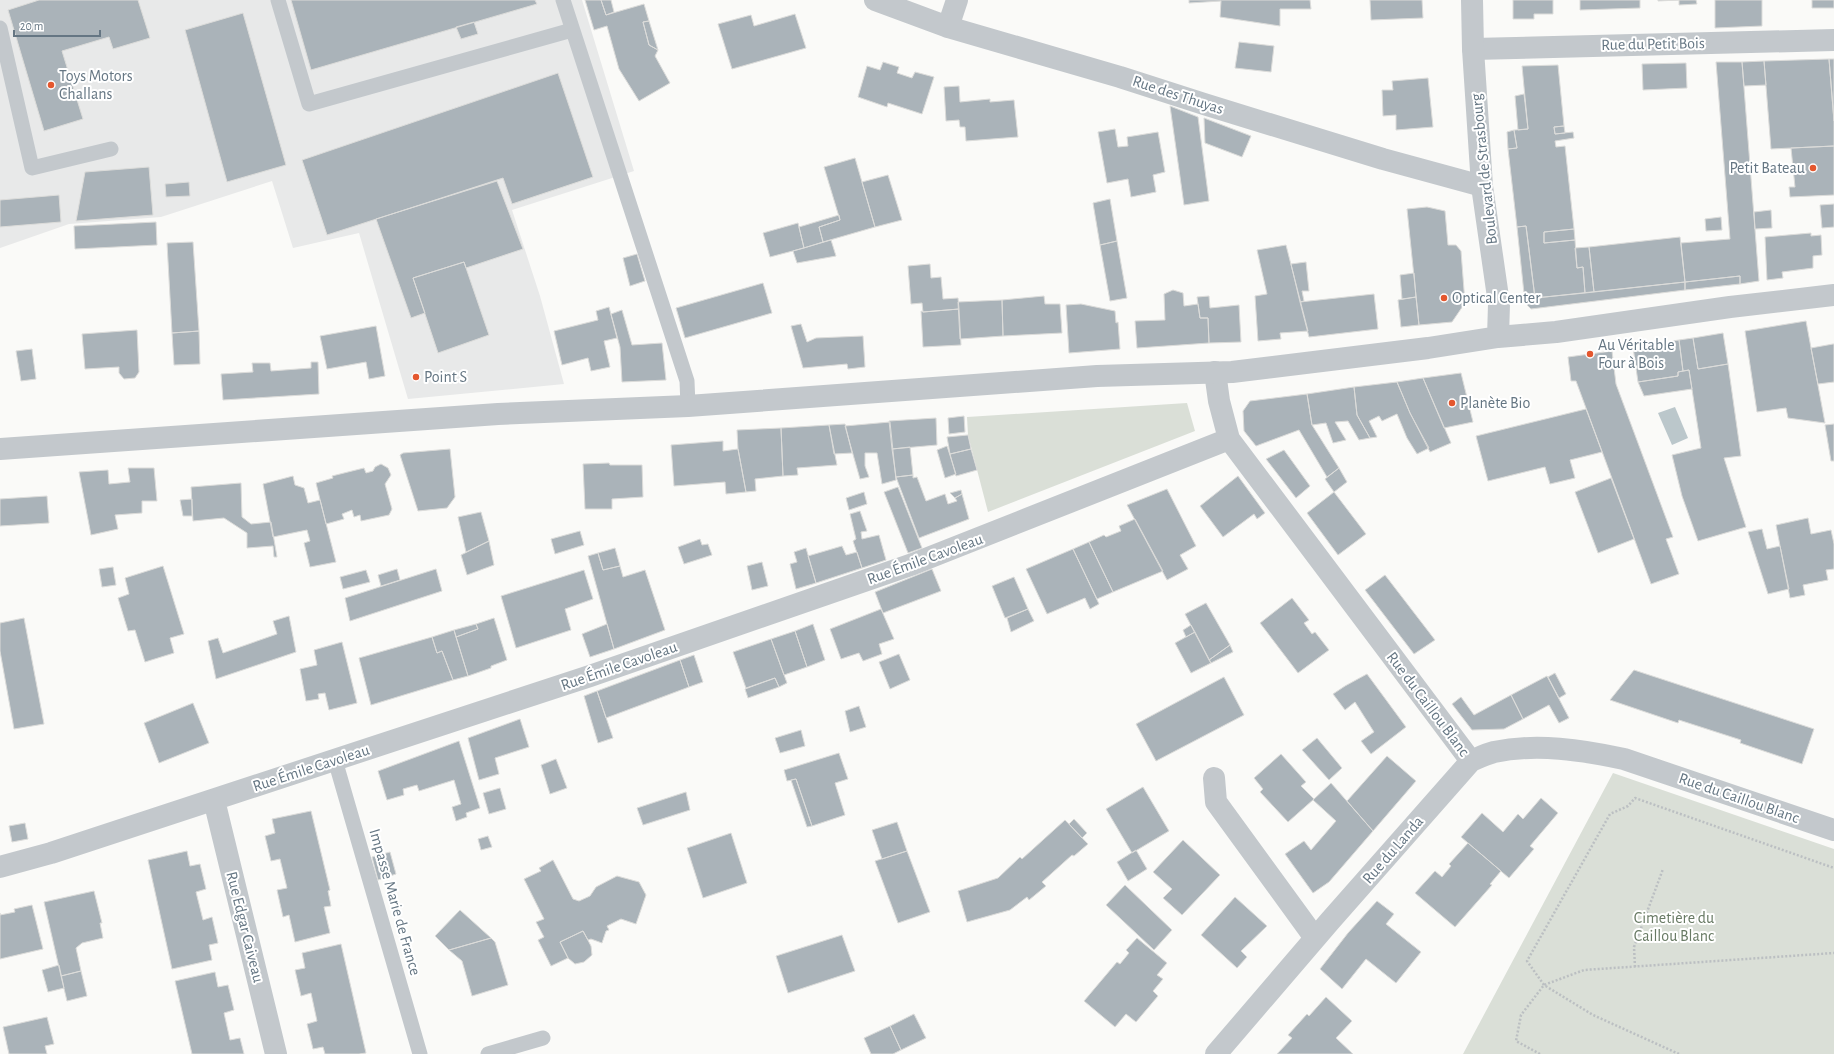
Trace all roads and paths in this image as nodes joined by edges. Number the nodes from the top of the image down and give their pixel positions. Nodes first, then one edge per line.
1 (278, 0) edge
2 (562, 0) edge
3 (874, 0) edge
4 (957, 0) edge
5 (1472, 0) edge
6 (948, 27) junction
7 (0, 28) edge
8 (572, 30) junction
9 (1834, 40) edge
10 (1473, 49) junction
11 (111, 149) dead end
12 (1482, 186) junction
13 (1834, 295) edge
14 (1498, 337) junction
15 (1215, 372) junction
16 (688, 406) junction
17 (1229, 439) junction
18 (0, 449) edge
19 (335, 760) junction
20 (1471, 761) junction
21 (1214, 778) dead end
22 (214, 800) junction
23 (1834, 830) edge
24 (0, 866) edge
25 (1834, 868) edge
26 (1663, 869) dead end
27 (1315, 938) junction
28 (1834, 953) edge
29 (1635, 966) junction
30 (1544, 985) junction
31 (543, 1038) dead end
32 (276, 1054) edge
33 (420, 1054) edge
34 (488, 1054) edge
35 (1216, 1054) edge
36 (1540, 1054) edge
37 (1679, 1054) edge

1 - 8 lane
2 - 8 lane
3 - 6 street, Rue des Thuyas
4 - 6 street
5 - 10 street, Boulevard de Strasbourg
6 - 12 street, Rue des Thuyas
7 - 11 lane
8 - 16 lane
9 - 10 street, Rue du Petit Bois
10 - 12 street, Boulevard de Strasbourg
12 - 14 street, Boulevard de Strasbourg
13 - 14 street
14 - 15 street
15 - 16 street
15 - 17 street, Rue du Caillou Blanc
16 - 18 street
17 - 19 street, Rue Émile Cavoleau
17 - 20 street, Rue du Caillou Blanc
19 - 22 street, Rue Émile Cavoleau
19 - 33 lane, Impasse Marie de France
20 - 23 street, Rue du Caillou Blanc
20 - 27 street, Rue du Landa
21 - 27 street
22 - 24 street, Rue Émile Cavoleau
22 - 32 street, Rue Edgar Caiveau
25 - 30 path
26 - 29 path
27 - 35 street, Rue du Landa
28 - 29 path
29 - 30 path
30 - 36 path
30 - 37 path
31 - 34 lane

